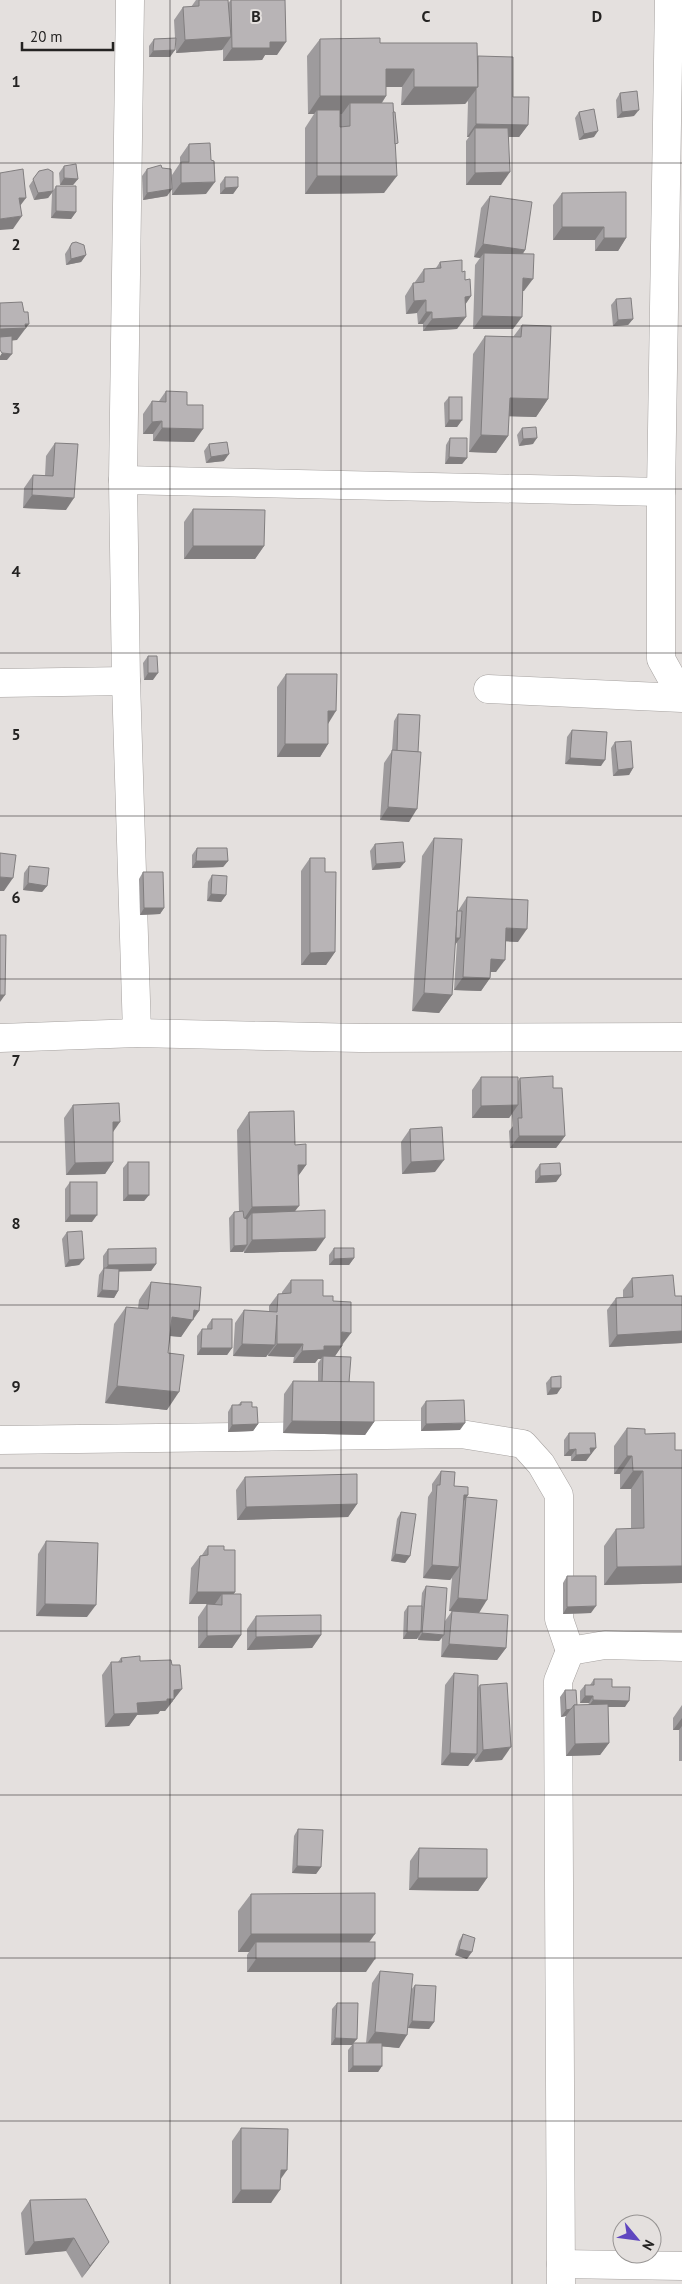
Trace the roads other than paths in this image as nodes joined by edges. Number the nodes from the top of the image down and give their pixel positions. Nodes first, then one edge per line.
1 (130, 0) edge
2 (669, 0) edge
3 (673, 341) edge
4 (124, 480) junction
5 (661, 492) junction
6 (126, 681) junction
7 (0, 683) edge
8 (488, 689) dead end
9 (682, 698) edge
10 (137, 1033) junction
11 (0, 1038) edge
12 (682, 1038) edge
13 (0, 1440) edge
14 (682, 1647) edge
15 (570, 1651) junction
16 (682, 2266) edge
17 (561, 2274) edge

1 - 4 street
2 - 3 street
3 - 5 street
4 - 5 street
4 - 6 street
5 - 9 street
6 - 7 street
6 - 10 street
8 - 9 street
10 - 11 street
10 - 12 street
13 - 15 street
14 - 15 street
15 - 17 street
16 - 17 street

